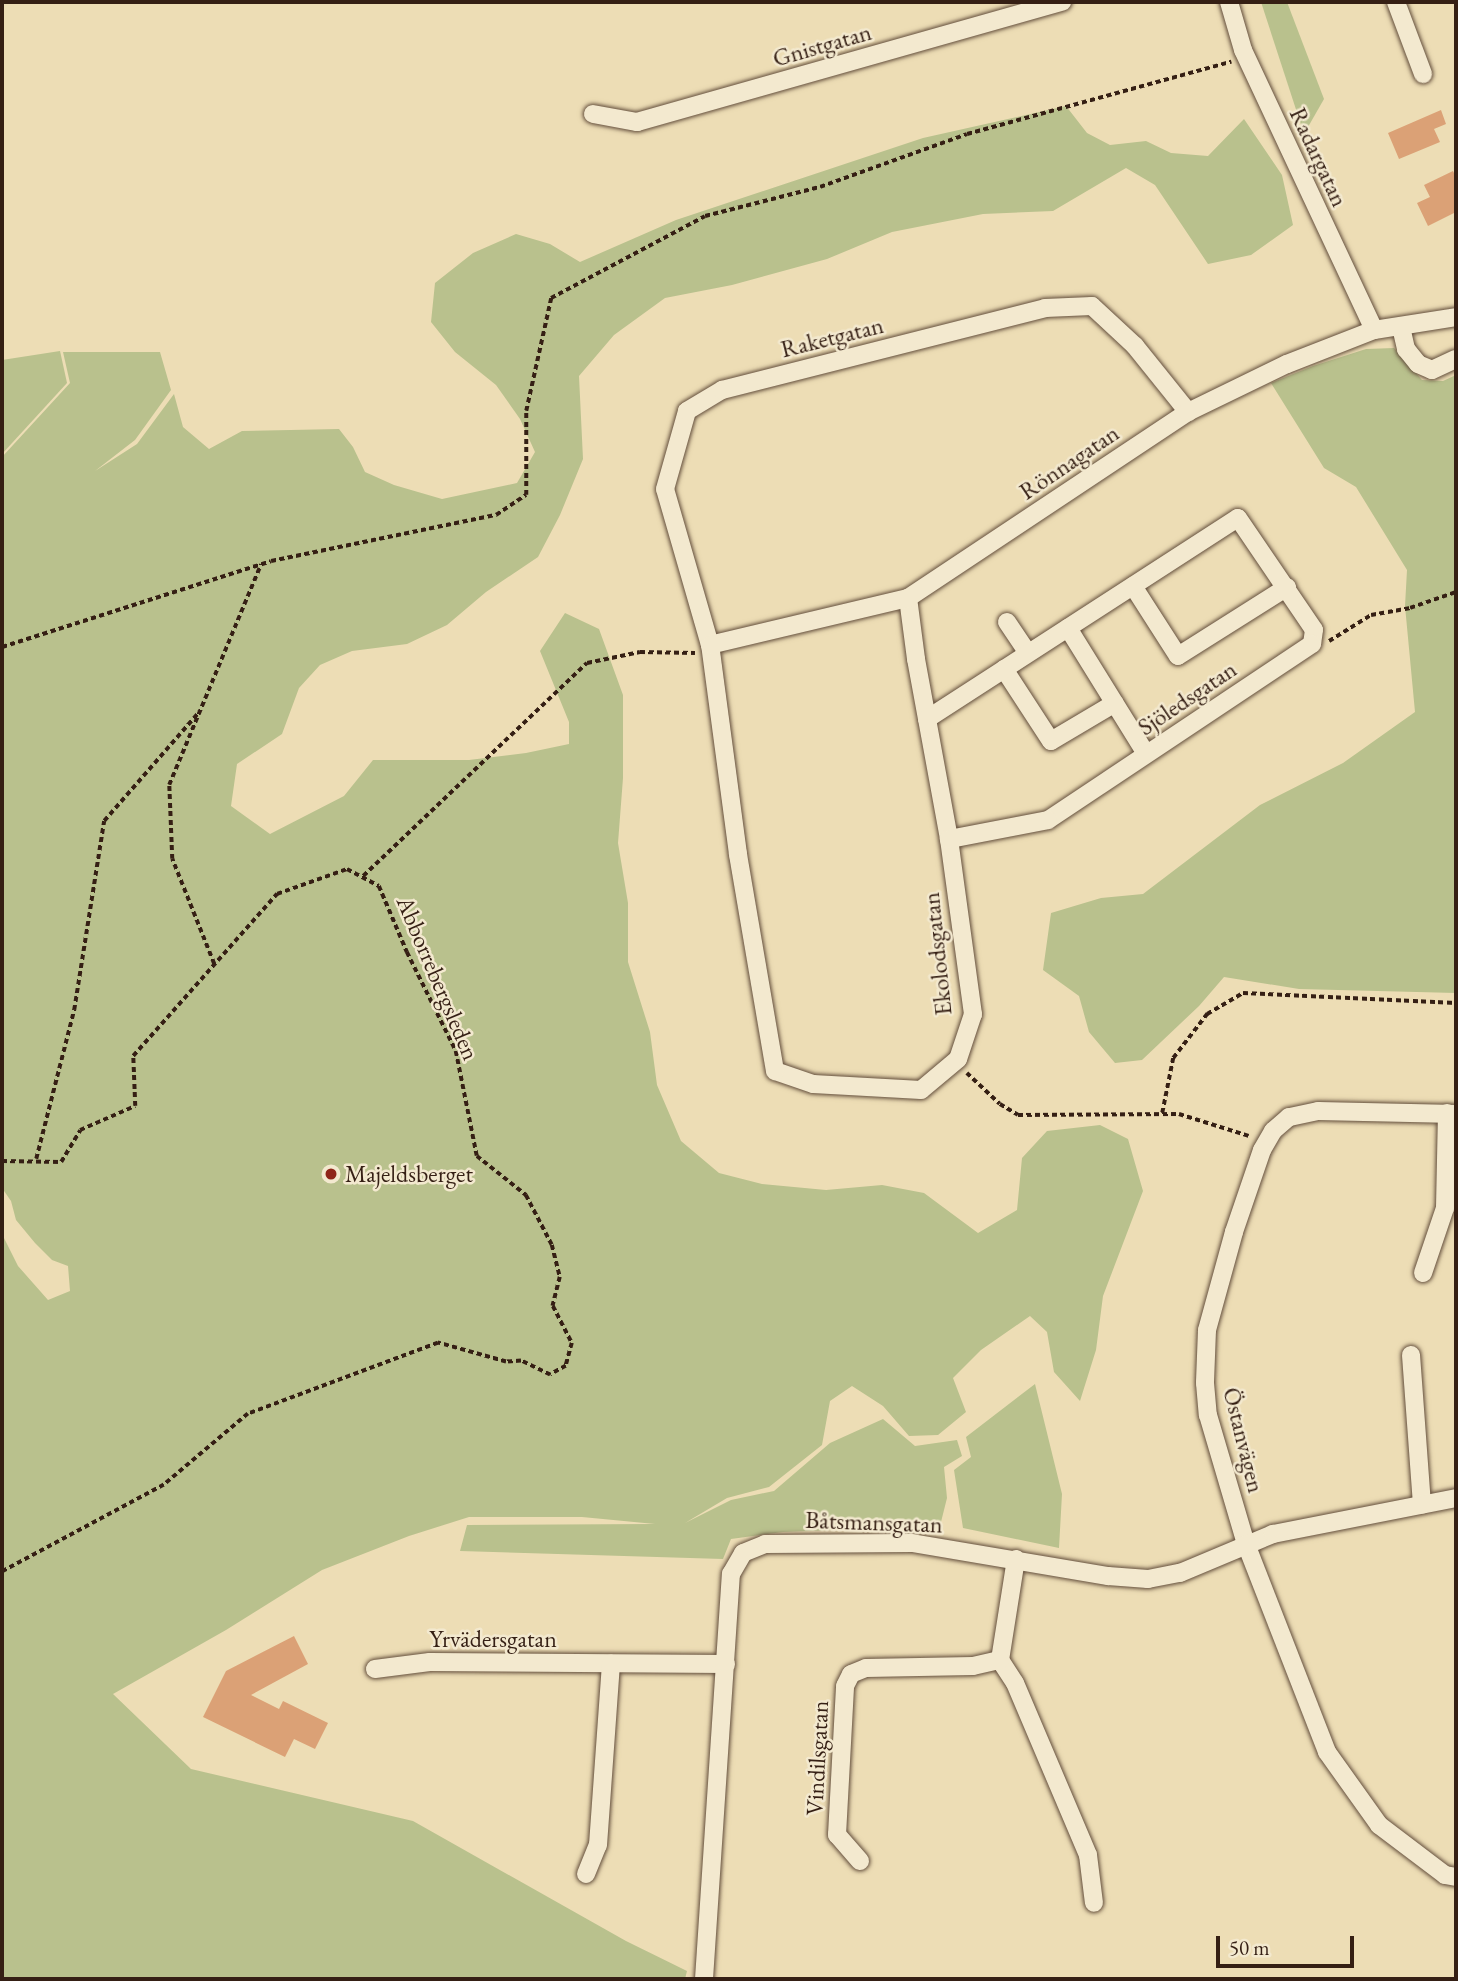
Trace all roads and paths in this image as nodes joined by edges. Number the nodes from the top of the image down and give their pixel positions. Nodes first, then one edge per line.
1 (1062, 2) edge
2 (1229, 2) edge
3 (1396, 2) edge
4 (1247, 58) junction
5 (1423, 74) dead end
6 (593, 114) dead end
7 (1456, 317) edge
8 (1401, 327) junction
9 (1374, 330) junction
10 (1456, 359) edge
11 (1188, 412) junction
12 (261, 564) junction
13 (1133, 586) junction
14 (1287, 587) junction
15 (1456, 592) edge
16 (908, 598) junction
17 (1007, 622) dead end
18 (1068, 628) junction
19 (1313, 637) junction
20 (2, 647) edge
21 (711, 650) junction
22 (1028, 653) junction
23 (1004, 669) junction
24 (1115, 703) junction
25 (199, 712) junction
26 (927, 719) junction
27 (1146, 754) junction
28 (949, 839) junction
29 (362, 877) junction
30 (215, 964) junction
31 (1456, 1003) edge
32 (955, 1062) junction
33 (1162, 1113) junction
34 (1452, 1114) edge
35 (1267, 1142) junction
36 (36, 1159) junction
37 (2, 1161) edge
38 (1423, 1273) dead end
39 (1410, 1355) dead end
40 (1456, 1498) edge
41 (1422, 1505) junction
42 (1246, 1544) junction
43 (1016, 1559) junction
44 (2, 1572) edge
45 (1000, 1660) junction
46 (611, 1663) junction
47 (726, 1664) junction
48 (375, 1669) dead end
49 (860, 1861) dead end
50 (586, 1874) dead end
51 (1456, 1877) edge
52 (1094, 1903) dead end
53 (704, 1979) edge

1 - 6 street, Gnistgatan
2 - 4 street, Radargatan
3 - 5 street
4 - 9 street, Radargatan
4 - 12 path
7 - 8 street, Rönnagatan
8 - 9 street, Rönnagatan
8 - 10 street
9 - 11 street, Rönnagatan
11 - 16 street, Rönnagatan
11 - 21 street, Raketgatan
12 - 20 path
12 - 25 path
13 - 14 street
13 - 14 street
13 - 18 street
14 - 19 street
15 - 19 path
16 - 21 street, Rönnagatan
16 - 26 street, Ekolodsgatan
17 - 22 street
18 - 22 street
18 - 24 street
19 - 27 street, Sjöledsgatan
21 - 29 path
21 - 32 street, Ekolodsgatan
22 - 23 street
23 - 24 street
23 - 26 street
24 - 27 street
25 - 30 path
25 - 36 path
26 - 28 street, Ekolodsgatan
27 - 28 street, Sjöledsgatan
28 - 32 street, Ekolodsgatan
29 - 30 path
29 - 44 path, Abborrebergsleden
30 - 36 path
31 - 33 path
32 - 33 path
33 - 35 path
34 - 35 street, Östanvägen
34 - 38 street, Östanvägen
35 - 42 street, Östanvägen
36 - 37 path
39 - 41 street
40 - 41 street, Båtsmansgatan
41 - 42 street, Båtsmansgatan
42 - 43 street, Båtsmansgatan
42 - 51 street, Östanvägen
43 - 45 street
43 - 47 street, Båtsmansgatan
45 - 49 street, Vindilsgatan
45 - 52 street
46 - 47 street, Yrvädersgatan
46 - 48 street, Yrvädersgatan
46 - 50 street
47 - 53 street, Båtsmansgatan

